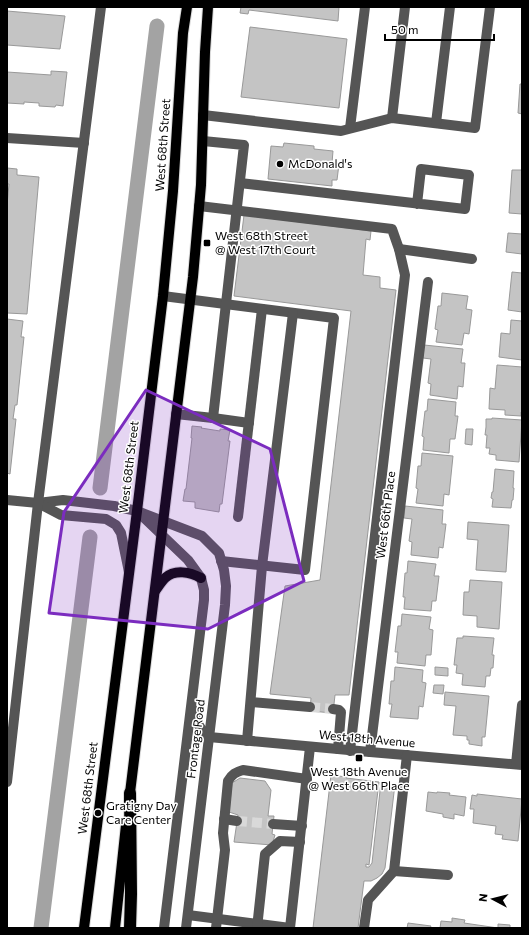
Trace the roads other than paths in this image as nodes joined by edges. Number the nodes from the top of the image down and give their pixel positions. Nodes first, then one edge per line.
1 (101, 7) edge
2 (187, 7) edge
3 (208, 7) edge
4 (365, 7) edge
5 (405, 7) edge
6 (450, 7) edge
7 (490, 7) edge
8 (203, 115) junction
9 (392, 118) junction
10 (436, 123) junction
11 (350, 128) junction
12 (7, 138) edge
13 (202, 140) junction
14 (84, 143) junction
15 (240, 183) junction
16 (417, 204) junction
17 (199, 206) junction
18 (237, 210) junction
19 (399, 249) junction
20 (472, 259) dead end
21 (428, 282) dead end
22 (163, 296) junction
23 (190, 300) junction
24 (226, 305) junction
25 (262, 309) junction
26 (293, 313) junction
27 (176, 414) junction
28 (213, 418) junction
29 (249, 423) junction
30 (7, 500) edge
31 (38, 503) junction
32 (137, 512) junction
33 (238, 517) dead end
34 (163, 521) junction
35 (162, 535) junction
36 (220, 557) junction
37 (262, 566) junction
38 (129, 574) junction
39 (201, 578) junction
40 (155, 591) junction
41 (250, 702) junction
42 (191, 704) junction
43 (522, 705) edge
44 (310, 707) tunnel mouth
45 (334, 709) dead end
46 (209, 737) junction
47 (247, 741) junction
48 (310, 747) junction
49 (338, 749) junction
50 (350, 751) junction
51 (370, 752) junction
52 (407, 756) junction
53 (519, 764) edge
54 (307, 779) junction
55 (7, 782) edge
56 (130, 793) junction
57 (224, 819) junction
58 (237, 821) tunnel mouth
59 (273, 824) tunnel mouth
60 (302, 826) junction
61 (300, 842) junction
62 (394, 870) junction
63 (448, 875) dead end
64 (188, 915) junction
65 (216, 924) edge
66 (257, 926) edge
67 (84, 928) edge
68 (115, 928) edge
69 (130, 928) edge
70 (164, 928) edge
71 (186, 928) edge
72 (290, 928) edge
73 (364, 928) edge

1 - 14 street
2 - 22 main road, West 68th Street
3 - 8 main road
4 - 11 street
5 - 9 street
6 - 10 street
7 - 10 street
8 - 11 street
8 - 13 main road
9 - 10 street
9 - 11 street
12 - 14 street
13 - 15 street
13 - 17 main road
14 - 31 street
15 - 16 street
15 - 18 street
16 - 16 street
17 - 18 street
17 - 23 main road
18 - 19 street
18 - 24 street
19 - 20 street
19 - 50 street
21 - 51 street, West 66th Place
22 - 23 street
22 - 32 main road, West 68th Street
23 - 24 street
23 - 27 main road
24 - 25 street
24 - 28 street
25 - 26 street
25 - 29 street
26 - 37 street
26 - 37 street
27 - 28 street
27 - 34 main road
28 - 29 street
29 - 33 street
30 - 31 street
31 - 32 street
31 - 38 street
31 - 55 street
32 - 34 street
32 - 35 street
32 - 38 main road, West 68th Street
34 - 35 main road
34 - 36 street
35 - 39 street
35 - 40 main road
36 - 37 street
36 - 46 street, Frontage Road
37 - 41 street
38 - 67 main road, West 68th Street
39 - 40 main road
39 - 42 street, Frontage Road
40 - 56 main road
41 - 44 street
41 - 47 street
42 - 46 street
42 - 70 street, Frontage Road
43 - 53 street
45 - 49 street
46 - 47 street, West 18th Avenue
46 - 64 street, Frontage Road
47 - 48 street, West 18th Avenue
48 - 49 street, West 18th Avenue
48 - 54 street
49 - 50 street, West 18th Avenue
50 - 51 street, West 18th Avenue
51 - 52 street, West 18th Avenue
52 - 53 street, West 18th Avenue
52 - 62 street
54 - 57 street
54 - 60 street
56 - 68 main road
56 - 69 highway
57 - 58 street
57 - 65 street
59 - 60 street
60 - 61 street
61 - 66 street
61 - 72 street
62 - 63 street
62 - 73 street
64 - 65 street
64 - 71 street, Frontage Road
65 - 66 street
66 - 72 street

